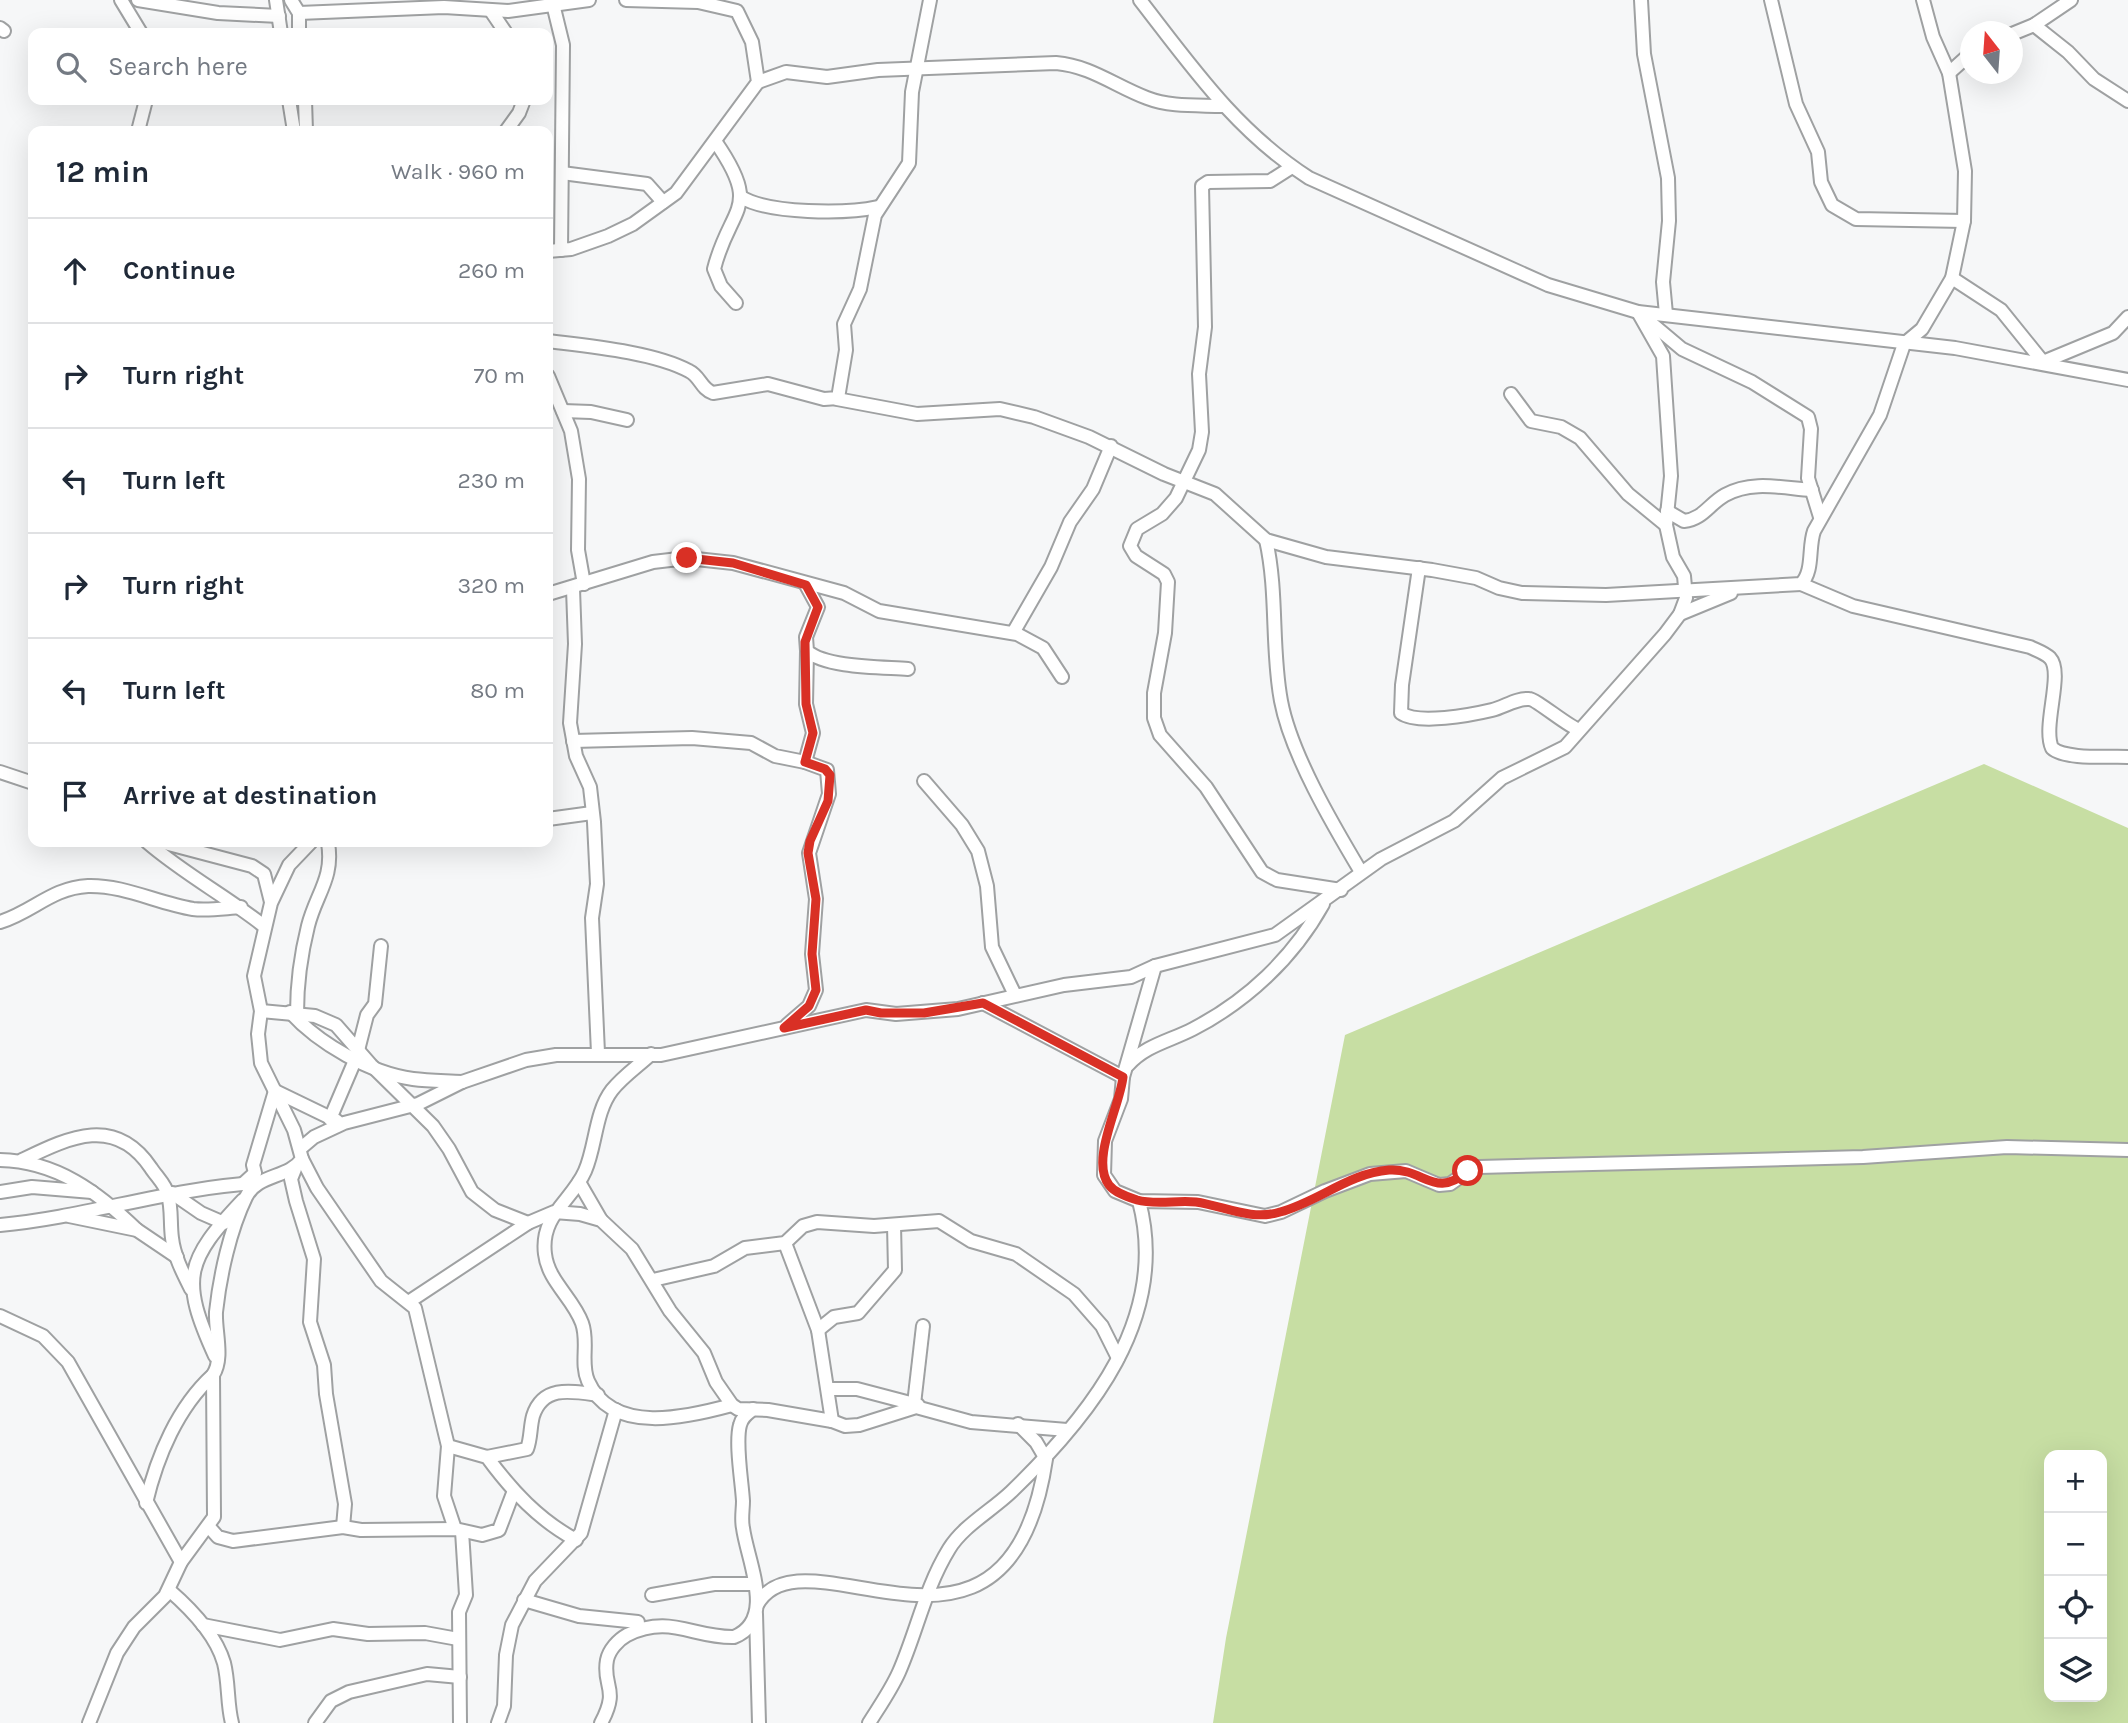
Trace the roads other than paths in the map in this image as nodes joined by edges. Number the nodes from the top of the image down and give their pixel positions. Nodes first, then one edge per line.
1 (121, 0) edge
2 (138, 0) edge
3 (276, 0) edge
4 (290, 0) edge
5 (474, 0) edge
6 (589, 0) edge
7 (626, 0) edge
8 (930, 0) edge
9 (1140, 0) edge
10 (1641, 0) edge
11 (1771, 0) edge
12 (1923, 0) edge
13 (2071, 0) edge
14 (698, 1) edge
15 (553, 4) junction
16 (488, 10) junction
17 (299, 13) junction
18 (279, 16) junction
19 (2034, 24) junction
20 (138, 28) edge
21 (280, 28) edge
22 (299, 28) edge
23 (502, 28) edge
24 (2023, 29) edge
25 (1960, 63) edge
26 (915, 69) junction
27 (1949, 73) junction
28 (761, 76) junction
29 (2128, 100) edge
30 (145, 105) edge
31 (290, 105) edge
32 (305, 105) edge
33 (522, 105) edge
34 (1222, 106) junction
35 (139, 126) edge
36 (293, 126) edge
37 (306, 126) edge
38 (510, 126) edge
39 (715, 141) junction
40 (1292, 167) junction
41 (562, 173) junction
42 (741, 197) junction
43 (663, 202) junction
44 (878, 207) junction
45 (1964, 221) junction
46 (554, 250) edge
47 (1952, 278) junction
48 (736, 303) dead end
49 (1638, 312) junction
50 (1666, 314) junction
51 (2128, 317) edge
52 (553, 342) edge
53 (1904, 344) junction
54 (2043, 362) junction
55 (2128, 380) edge
56 (553, 388) edge
57 (1511, 394) dead end
58 (837, 399) junction
59 (563, 411) junction
60 (628, 420) dead end
61 (1111, 446) junction
62 (1186, 482) junction
63 (1812, 490) junction
64 (1668, 511) junction
65 (1820, 517) junction
66 (1666, 525) junction
67 (1266, 540) junction
68 (1419, 568) junction
69 (1801, 584) junction
70 (806, 585) junction
71 (579, 586) junction
72 (1744, 588) junction
73 (1687, 589) junction
74 (553, 593) edge
75 (1680, 614) junction
76 (1013, 633) junction
77 (807, 651) junction
78 (908, 669) dead end
79 (1062, 677) dead end
80 (1579, 730) junction
81 (573, 741) junction
82 (2128, 757) edge
83 (805, 762) junction
84 (0, 772) edge
85 (28, 781) edge
86 (924, 781) dead end
87 (592, 813) junction
88 (553, 818) edge
89 (153, 847) edge
90 (181, 847) edge
91 (307, 847) edge
92 (329, 847) edge
93 (289, 865) junction
94 (1361, 872) junction
95 (264, 874) junction
96 (1341, 890) junction
97 (1325, 901) junction
98 (271, 902) junction
99 (241, 907) junction
100 (0, 922) edge
101 (264, 926) junction
102 (381, 946) dead end
103 (1155, 966) junction
104 (1015, 995) junction
105 (983, 1003) junction
106 (261, 1011) junction
107 (293, 1013) junction
108 (784, 1028) junction
109 (598, 1053) junction
110 (652, 1054) junction
111 (357, 1055) junction
112 (371, 1065) junction
113 (1125, 1072) junction
114 (463, 1082) junction
115 (275, 1091) junction
116 (413, 1105) junction
117 (330, 1119) junction
118 (344, 1123) junction
119 (2128, 1150) edge
120 (299, 1158) junction
121 (0, 1160) edge
122 (22, 1160) junction
123 (579, 1182) junction
124 (245, 1190) junction
125 (0, 1192) edge
126 (92, 1192) junction
127 (170, 1193) junction
128 (1139, 1201) junction
129 (111, 1205) junction
130 (495, 1210) junction
131 (554, 1212) junction
132 (65, 1215) junction
133 (601, 1220) junction
134 (224, 1223) junction
135 (528, 1223) junction
136 (0, 1225) edge
137 (894, 1225) junction
138 (137, 1230) junction
139 (506, 1237) junction
140 (785, 1242) junction
141 (177, 1257) junction
142 (653, 1280) junction
143 (191, 1289) junction
144 (410, 1301) junction
145 (0, 1316) edge
146 (923, 1326) dead end
147 (818, 1330) junction
148 (1118, 1358) junction
149 (216, 1371) junction
150 (829, 1389) junction
151 (598, 1395) junction
152 (732, 1405) junction
153 (920, 1406) junction
154 (752, 1409) junction
155 (617, 1410) junction
156 (832, 1421) junction
157 (1018, 1424) junction
158 (1067, 1430) junction
159 (448, 1447) junction
160 (487, 1457) junction
161 (1046, 1459) junction
162 (513, 1493) junction
163 (146, 1503) junction
164 (209, 1527) junction
165 (343, 1527) junction
166 (458, 1530) junction
167 (576, 1540) junction
168 (181, 1562) junction
169 (755, 1584) junction
170 (169, 1590) junction
171 (652, 1595) dead end
172 (925, 1597) junction
173 (524, 1600) junction
174 (757, 1609) junction
175 (638, 1622) dead end
176 (203, 1625) junction
177 (458, 1639) junction
178 (460, 1677) junction
179 (89, 1723) edge
180 (232, 1723) edge
181 (316, 1723) edge
182 (460, 1723) edge
183 (498, 1723) edge
184 (601, 1723) edge
185 (759, 1723) edge
186 (869, 1723) edge

1 - 20 street
2 - 18 street
3 - 18 street
4 - 17 street
5 - 16 street
6 - 15 street
7 - 14 street
8 - 26 street
9 - 34 street
10 - 50 street
11 - 45 street
12 - 27 street
13 - 19 street
14 - 28 street
15 - 16 street
15 - 41 street
16 - 17 street
16 - 23 street
17 - 22 street
18 - 21 street
19 - 24 street
19 - 29 street
25 - 27 street
26 - 28 street
26 - 34 street
26 - 44 street
27 - 45 street
28 - 39 street
30 - 35 street
31 - 36 street
32 - 37 street
33 - 38 street
34 - 40 street
39 - 42 street
39 - 43 street
40 - 49 street
40 - 62 street
41 - 43 street
41 - 46 street
42 - 44 street
42 - 48 street
43 - 46 street
44 - 58 street
45 - 47 street
47 - 53 street
47 - 54 street
49 - 50 street
49 - 63 street
49 - 64 street
50 - 53 street
51 - 54 street
52 - 58 street
53 - 54 street
53 - 65 street
54 - 55 street
56 - 59 street
57 - 66 street
58 - 61 street
59 - 60 street
59 - 71 street
61 - 62 street
61 - 76 street
62 - 67 street
62 - 96 street
63 - 64 street
63 - 65 street
64 - 66 street
65 - 69 street
66 - 73 street
67 - 68 street
67 - 94 street
68 - 73 street
68 - 80 street
69 - 72 street
69 - 82 street
70 - 71 street
70 - 76 street
70 - 77 street
71 - 74 street
71 - 81 street
72 - 73 street
72 - 75 street
73 - 75 street
75 - 80 street
76 - 79 street
77 - 78 street
77 - 83 street
80 - 94 street
81 - 83 street
81 - 87 street
83 - 108 street
84 - 85 street
86 - 104 street
87 - 88 street
87 - 109 street
89 - 99 street
90 - 95 street
91 - 93 street
92 - 107 street
93 - 95 street
93 - 98 street
94 - 96 street
95 - 98 street
96 - 97 street
97 - 103 street
97 - 113 street
98 - 101 street
99 - 100 street
99 - 101 street
101 - 106 street
102 - 111 street
103 - 104 street
103 - 113 street
104 - 105 street
105 - 108 street
105 - 113 street
106 - 107 street
106 - 115 street
107 - 111 street
107 - 111 street
108 - 110 street
109 - 110 street
109 - 114 street
110 - 123 street
111 - 112 street
111 - 117 street
112 - 114 street
112 - 116 street
113 - 128 street
114 - 116 street
115 - 117 street
115 - 120 street
115 - 124 street
116 - 118 street
116 - 130 street
117 - 118 street
118 - 120 street
119 - 128 street
120 - 124 street
120 - 144 street
120 - 165 street
121 - 122 street
122 - 126 street
122 - 127 street
123 - 131 street
123 - 133 street
124 - 127 street
124 - 134 street
124 - 149 street
125 - 126 street
126 - 129 street
127 - 129 street
127 - 134 street
127 - 141 street
128 - 148 street
129 - 132 street
129 - 138 street
130 - 135 street
130 - 139 street
131 - 133 street
131 - 135 street
131 - 151 street
132 - 136 street
132 - 138 street
133 - 142 street
134 - 143 street
135 - 139 street
137 - 140 street
137 - 147 street
137 - 148 street
138 - 141 street
139 - 144 street
140 - 142 street
140 - 147 street
141 - 143 street
142 - 152 street
143 - 149 street
144 - 159 street
145 - 163 street
146 - 153 street
147 - 150 street
148 - 158 street
149 - 163 street
149 - 164 street
150 - 153 street
150 - 156 street
151 - 155 street
151 - 160 street
152 - 154 street
152 - 155 street
153 - 156 street
153 - 157 street
154 - 156 street
154 - 169 street
155 - 167 street
157 - 158 street
157 - 161 street
158 - 161 street
159 - 160 street
159 - 166 street
160 - 162 street
161 - 172 street
161 - 172 street
162 - 166 street
162 - 167 street
163 - 168 street
164 - 165 street
164 - 168 street
165 - 166 street
166 - 177 street
167 - 173 street
168 - 170 street
169 - 171 street
169 - 174 street
170 - 176 street
170 - 179 street
172 - 174 street
172 - 186 street
173 - 175 street
173 - 183 street
174 - 184 street
174 - 185 street
176 - 177 street
176 - 180 street
177 - 178 street
178 - 181 street
178 - 182 street

